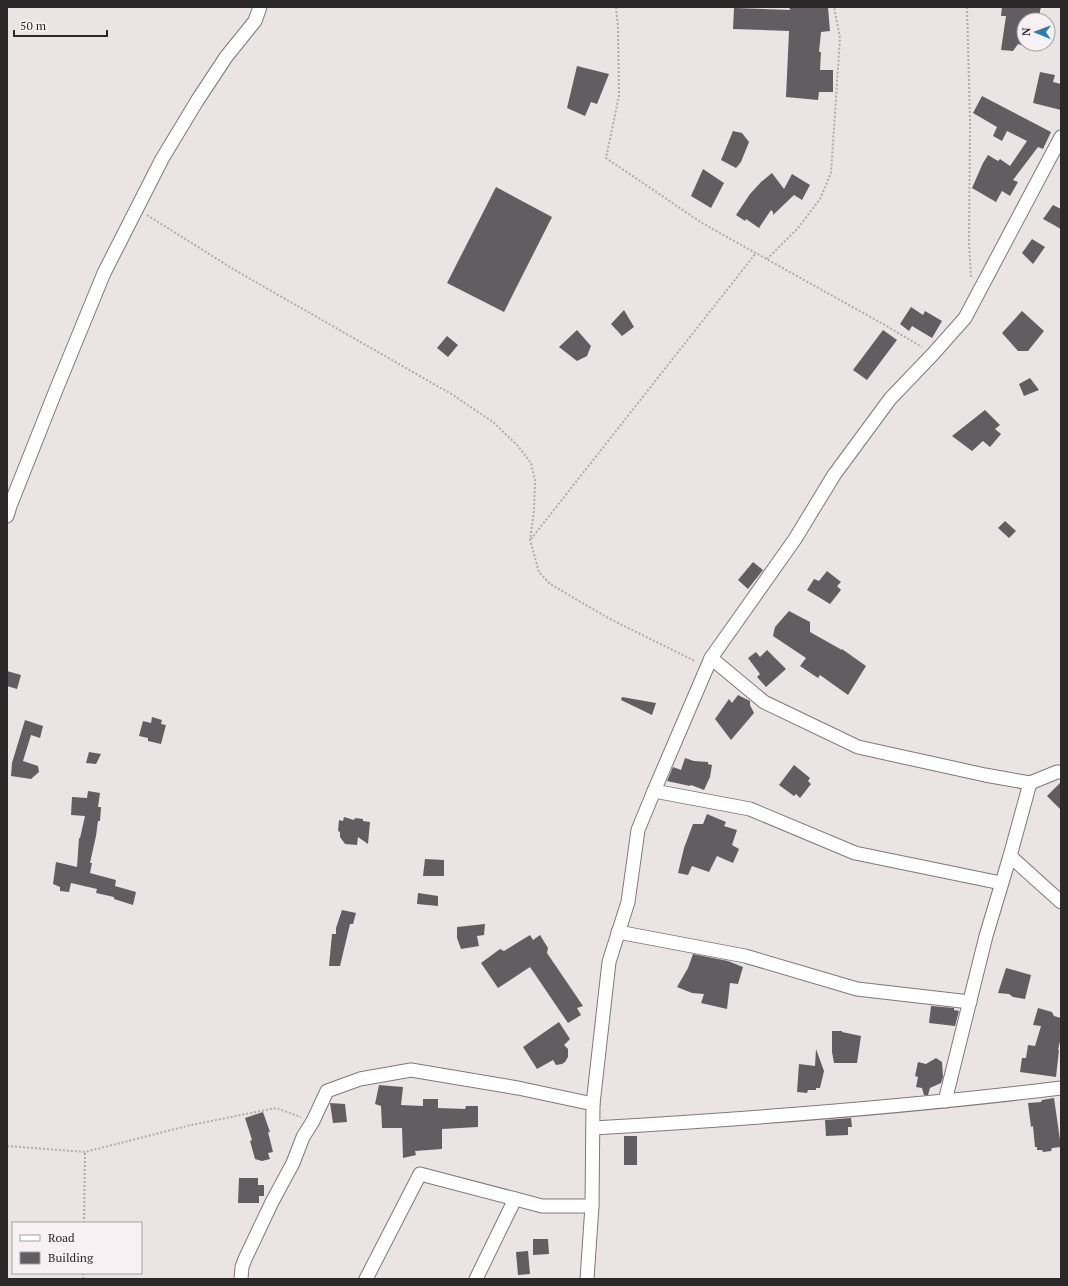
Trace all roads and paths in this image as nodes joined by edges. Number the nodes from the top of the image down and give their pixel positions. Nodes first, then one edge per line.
1 (260, 7) edge
2 (616, 7) edge
3 (834, 7) edge
4 (968, 7) edge
5 (1061, 137) edge
6 (137, 208) junction
7 (756, 253) junction
8 (767, 259) junction
9 (971, 280) dead end
10 (933, 354) junction
11 (7, 516) edge
12 (530, 540) junction
13 (709, 662) junction
14 (1060, 771) edge
15 (1030, 783) junction
16 (654, 791) junction
17 (1010, 856) junction
18 (1001, 882) junction
19 (1061, 902) edge
20 (618, 932) junction
21 (970, 1002) junction
22 (1061, 1088) edge
23 (945, 1101) junction
24 (593, 1104) junction
25 (313, 1121) junction
26 (593, 1128) junction
27 (7, 1146) edge
28 (85, 1152) junction
29 (515, 1199) junction
30 (592, 1206) junction
31 (84, 1222) edge
32 (241, 1279) edge
33 (366, 1279) edge
34 (476, 1279) edge
35 (587, 1279) edge

1 - 6 street
2 - 7 path
3 - 8 path
4 - 9 path
5 - 10 street
6 - 11 street
6 - 12 path
7 - 8 path
7 - 12 path
8 - 10 path
10 - 13 street
12 - 13 path
13 - 15 street
13 - 16 street
14 - 15 street
15 - 17 street
16 - 18 street
16 - 20 street
17 - 18 street
17 - 19 street
18 - 21 street
20 - 21 street
20 - 24 street
21 - 23 street
22 - 23 street
23 - 26 street
24 - 25 street
24 - 26 street
25 - 28 path
25 - 32 street
26 - 30 street
27 - 28 path
28 - 31 path
29 - 30 street
29 - 33 street
29 - 34 street
30 - 35 street

